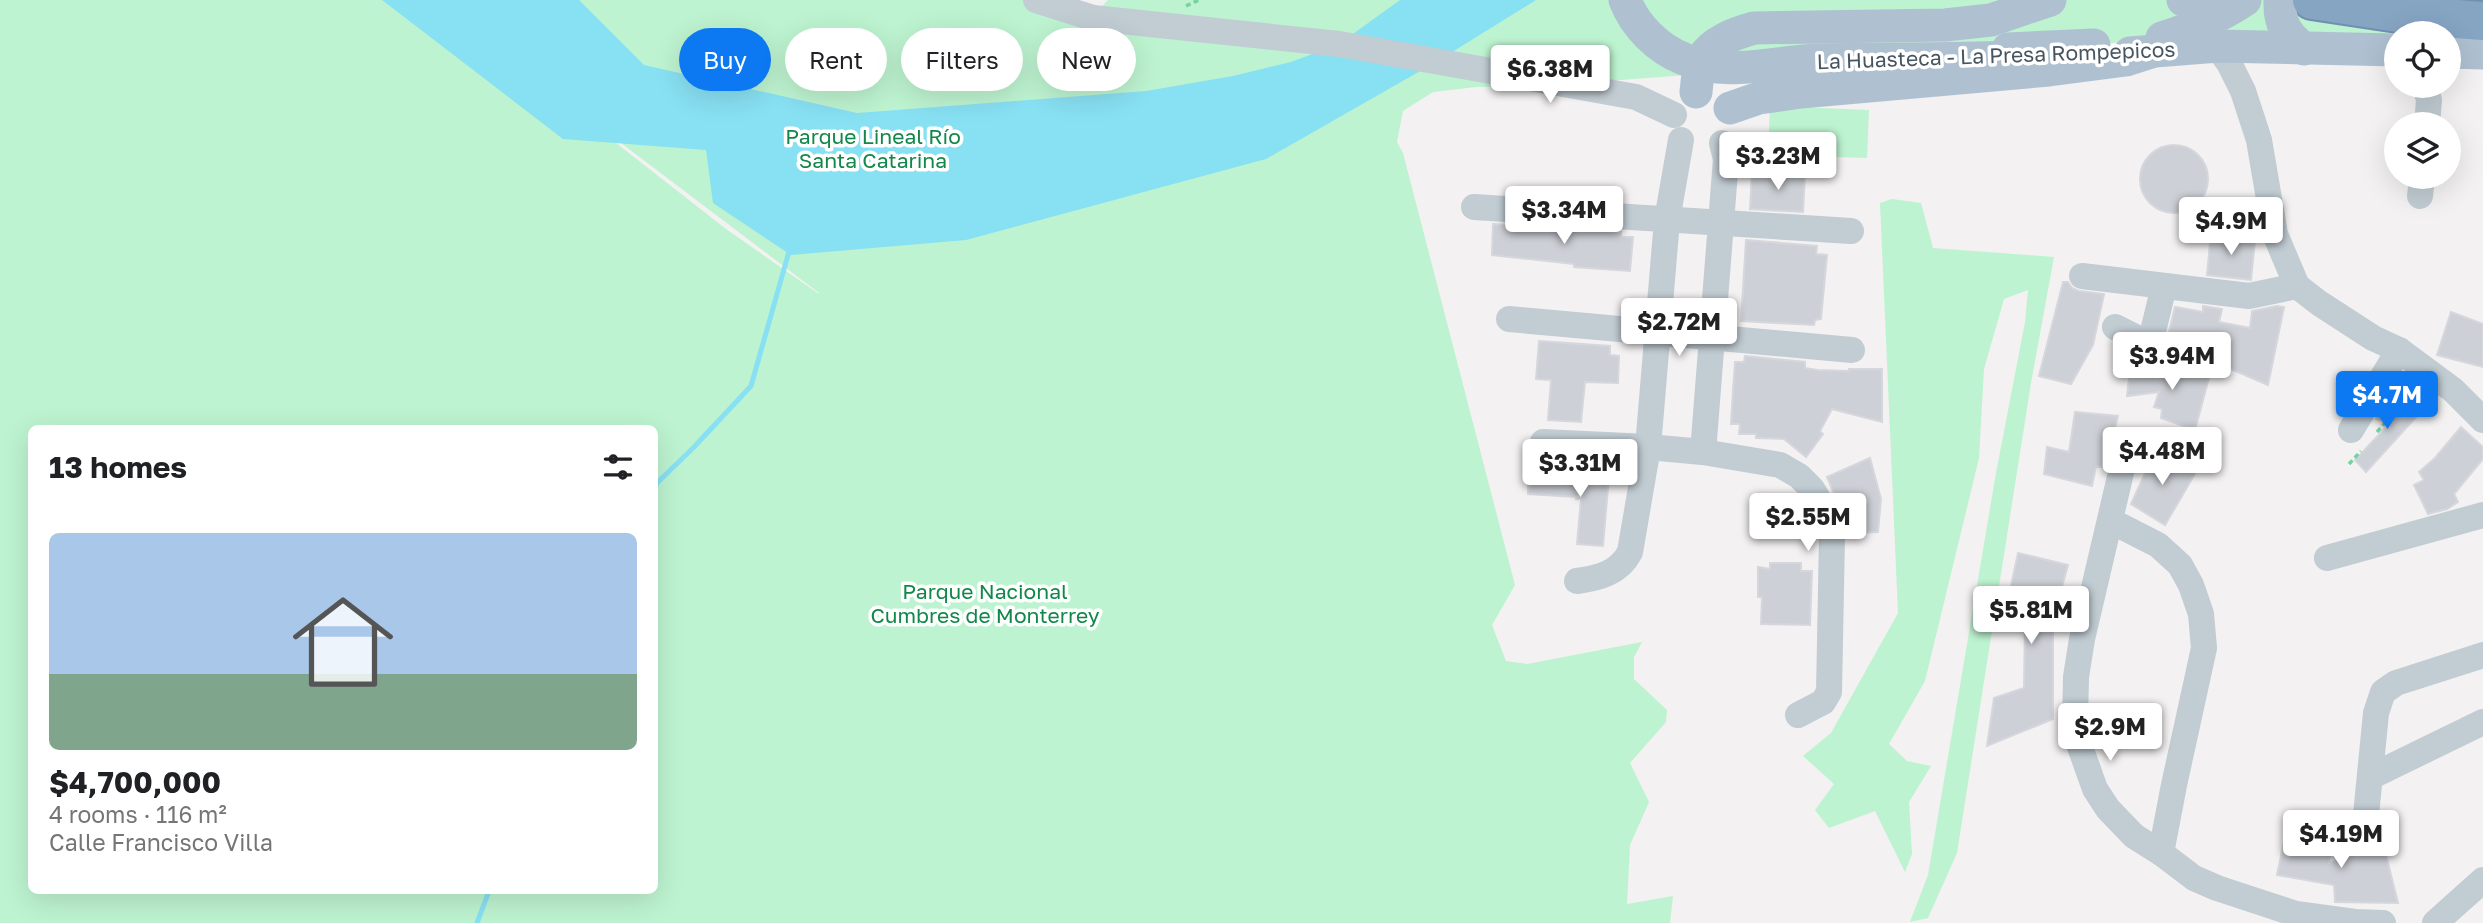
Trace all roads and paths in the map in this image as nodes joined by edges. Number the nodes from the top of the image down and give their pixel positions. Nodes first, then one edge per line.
1 (1036, 0) edge
2 (1625, 0) edge
3 (1637, 0) edge
4 (2050, 0) edge
5 (2233, 0) edge
6 (2246, 0) edge
7 (2280, 0) edge
8 (2312, 0) edge
9 (2483, 20) edge
10 (2200, 24) edge
11 (2304, 49) junction
12 (2384, 50) edge
13 (2151, 52) junction
14 (2461, 52) edge
15 (2008, 53) junction
16 (2483, 53) edge
17 (1730, 108) junction
18 (1683, 115) junction
19 (1722, 143) junction
20 (1474, 207) dead end
21 (1667, 220) junction
22 (1721, 223) junction
23 (1851, 231) dead end
24 (2082, 276) dead end
25 (2164, 286) junction
26 (2297, 286) junction
27 (1510, 319) dead end
28 (2115, 327) dead end
29 (1657, 332) junction
30 (1711, 337) junction
31 (2150, 344) junction
32 (1852, 350) dead end
33 (2399, 350) junction
34 (2202, 358) dead end
35 (2429, 373) junction
36 (2482, 417) edge
37 (2365, 436) junction
38 (1543, 442) dead end
39 (1648, 447) junction
40 (2127, 447) dead end
41 (1703, 452) junction
42 (2349, 464) dead end
43 (2483, 514) edge
44 (2111, 522) junction
45 (2326, 558) dead end
46 (1577, 581) dead end
47 (2483, 655) edge
48 (1798, 715) dead end
49 (2483, 722) edge
50 (2370, 778) junction
51 (2366, 815) dead end
52 (2161, 853) junction
53 (2483, 880) edge
54 (2300, 918) edge
55 (2355, 923) edge
56 (2384, 923) edge
57 (2435, 923) edge

1 - 18 street
2 - 15 main road, La Huasteca - La Presa Rompepicos, bridge
3 - 15 main road, La Huasteca - La Presa Rompepicos
4 - 18 main road
5 - 10 main road
6 - 10 main road
7 - 11 main road
8 - 9 highway
10 - 11 main road, La Huasteca - La Presa Rompepicos
10 - 13 main road, La Huasteca - La Presa Rompepicos
10 - 15 main road, La Huasteca - La Presa Rompepicos
10 - 26 street
11 - 12 main road, La Huasteca - La Presa Rompepicos
13 - 15 main road, La Huasteca - La Presa Rompepicos
13 - 17 main road
14 - 16 main road
17 - 18 street
17 - 19 street
18 - 19 street
18 - 21 street
19 - 22 street
20 - 21 street
21 - 22 street
21 - 29 street
22 - 23 street
22 - 30 street
24 - 25 street
25 - 26 street
25 - 31 street
26 - 33 street
27 - 29 street
28 - 31 street
29 - 30 street
29 - 39 street
30 - 32 street
30 - 41 street
31 - 34 street
33 - 35 street
33 - 37 street
35 - 36 street
35 - 37 path
37 - 42 path
38 - 39 street
39 - 41 street
39 - 46 street
40 - 44 street
41 - 48 street
43 - 45 street
44 - 52 street
44 - 52 street
47 - 50 street
49 - 50 street
50 - 51 street
52 - 54 street
53 - 57 street
54 - 55 street
55 - 56 street

